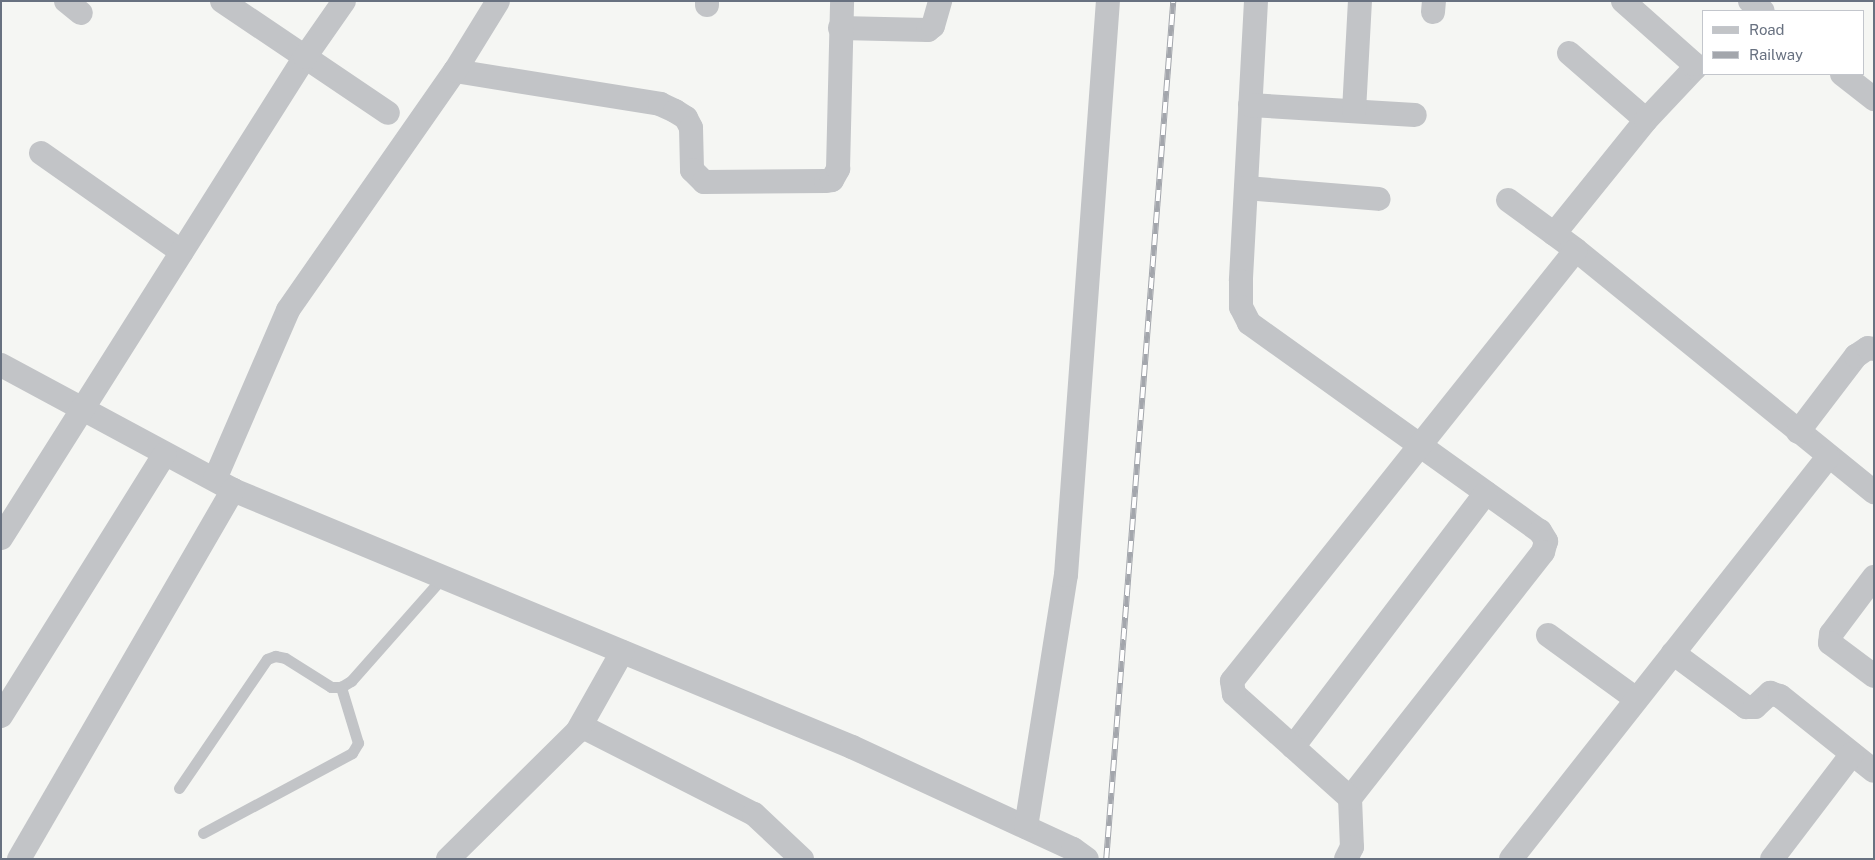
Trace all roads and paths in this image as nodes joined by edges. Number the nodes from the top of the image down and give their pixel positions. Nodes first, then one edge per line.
1 (222, 1) edge
2 (344, 1) edge
3 (498, 1) edge
4 (842, 1) edge
5 (940, 1) edge
6 (1108, 1) edge
7 (1256, 1) edge
8 (1360, 1) edge
9 (1623, 1) edge
10 (1750, 1) edge
11 (1762, 10) edge
12 (840, 28) junction
13 (1569, 53) dead end
14 (304, 57) junction
15 (455, 71) junction
16 (1843, 75) edge
17 (1874, 99) edge
18 (1250, 105) junction
19 (1354, 111) junction
20 (388, 113) dead end
21 (1415, 115) dead end
22 (1646, 120) junction
23 (41, 153) dead end
24 (1246, 188) junction
25 (1379, 199) dead end
26 (1508, 200) dead end
27 (1554, 234) junction
28 (1576, 250) junction
29 (182, 252) junction
30 (1874, 349) edge
31 (3, 370) edge
32 (81, 411) junction
33 (1798, 432) junction
34 (1419, 446) junction
35 (165, 454) junction
36 (1828, 457) junction
37 (224, 484) junction
38 (1874, 492) edge
39 (1486, 493) junction
40 (1, 538) edge
41 (443, 577) junction
42 (1874, 577) edge
43 (1548, 635) dead end
44 (622, 652) junction
45 (1673, 653) junction
46 (1874, 676) edge
47 (341, 687) junction
48 (1636, 699) junction
49 (1, 716) edge
50 (581, 726) junction
51 (1293, 747) junction
52 (1852, 754) junction
53 (1874, 771) edge
54 (179, 788) dead end
55 (1350, 798) junction
56 (1026, 827) junction
57 (203, 833) dead end
58 (18, 859) edge
59 (448, 859) edge
60 (802, 859) edge
61 (1087, 859) edge
62 (1346, 859) edge
63 (1511, 859) edge
64 (1772, 859) edge

1 - 14 street
2 - 14 street
3 - 15 street
4 - 12 street
5 - 12 street
6 - 56 street
7 - 18 street
8 - 19 street
9 - 22 street
10 - 11 street
12 - 15 street
13 - 22 street
14 - 20 street
14 - 29 street
15 - 37 street
16 - 17 street
18 - 19 street
18 - 24 street
19 - 21 street
22 - 27 street
23 - 29 street
24 - 25 street
24 - 34 street
26 - 27 street
27 - 28 street
28 - 33 street
28 - 34 street
29 - 32 street
30 - 33 street
31 - 32 street
32 - 35 street
32 - 40 street
33 - 36 street
34 - 39 street
34 - 51 street
35 - 37 street
35 - 49 street
36 - 38 street
36 - 45 street
37 - 41 street
37 - 58 street
39 - 51 street
39 - 55 street
41 - 44 street
41 - 47 lane
42 - 46 street
43 - 48 street
44 - 50 street
44 - 56 street
45 - 48 street
45 - 52 street
47 - 54 lane
47 - 57 lane
48 - 63 street
50 - 59 street
50 - 60 street
51 - 55 street
52 - 53 street
52 - 64 street
55 - 62 street
56 - 61 street

